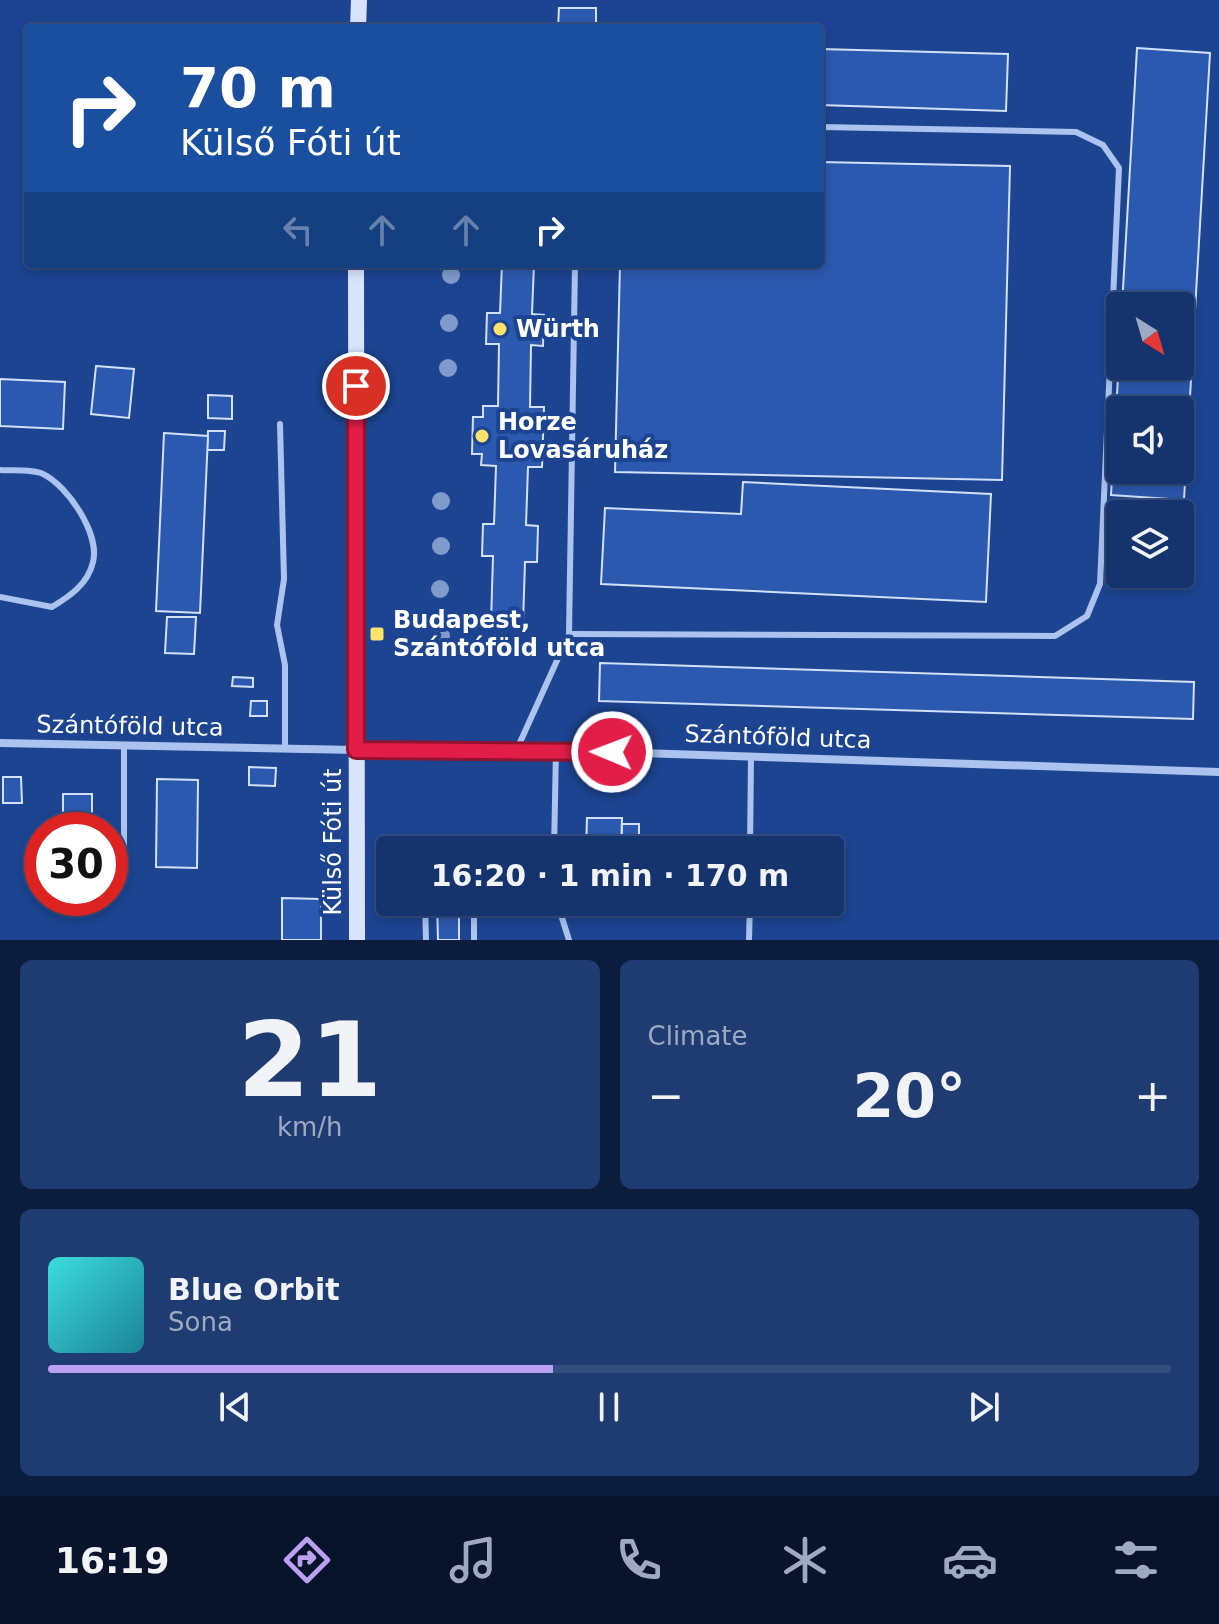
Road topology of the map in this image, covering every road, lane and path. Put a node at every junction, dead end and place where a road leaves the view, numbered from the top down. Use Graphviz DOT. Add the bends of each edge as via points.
graph roads {
  1 [pos="359,0"];
  2 [pos="358,24"];
  3 [pos="824,127"];
  4 [pos="356,268"];
  5 [pos="575,268"];
  6 [pos="280,424"];
  7 [pos="0,470"];
  8 [pos="0,597"];
  9 [pos="569,634"];
  10 [pos="0,743"];
  11 [pos="124,746"];
  12 [pos="285,749"];
  13 [pos="517,749"];
  14 [pos="356,750"];
  15 [pos="556,750"];
  16 [pos="751,756"];
  17 [pos="1219,772"];
  18 [pos="124,812"];
  19 [pos="554,836"];
  20 [pos="750,836"];
  21 [pos="425,916"];
  22 [pos="474,916"];
  23 [pos="561,916"];
  24 [pos="750,916"];
  25 [pos="357,940"];
  26 [pos="426,940"];
  27 [pos="474,940"];
  28 [pos="569,940"];
  29 [pos="749,940"];
  1 -- 2 [label="main road"];
  3 -- 9 [label="lane" via="1076,132 1103,145 1119,168 1100,584 1087,616 1055,636"];
  4 -- 14 [label="main road, Külső Fóti út"];
  5 -- 9 [label="lane"];
  6 -- 12 [label="lane" via="284,579 277,625 285,665"];
  7 -- 8 [label="lane" via="42,473 66,490 89,527 94,561 78,591 52,607"];
  9 -- 13 [label="lane"];
  10 -- 11 [label="street, Szántóföld utca"];
  11 -- 12 [label="street, Szántóföld utca"];
  11 -- 18 [label="lane"];
  12 -- 14 [label="street, Szántóföld utca"];
  13 -- 14 [label="street, Szántóföld utca"];
  13 -- 15 [label="street, Szántóföld utca"];
  14 -- 25 [label="main road, Külső Fóti út"];
  15 -- 16 [label="street, Szántóföld utca"];
  15 -- 19 [label="lane"];
  16 -- 17 [label="street, Szántóföld utca"];
  16 -- 20 [label="lane"];
  21 -- 26 [label="lane"];
  22 -- 27 [label="lane"];
  23 -- 28 [label="lane"];
  24 -- 29 [label="lane"];
}
